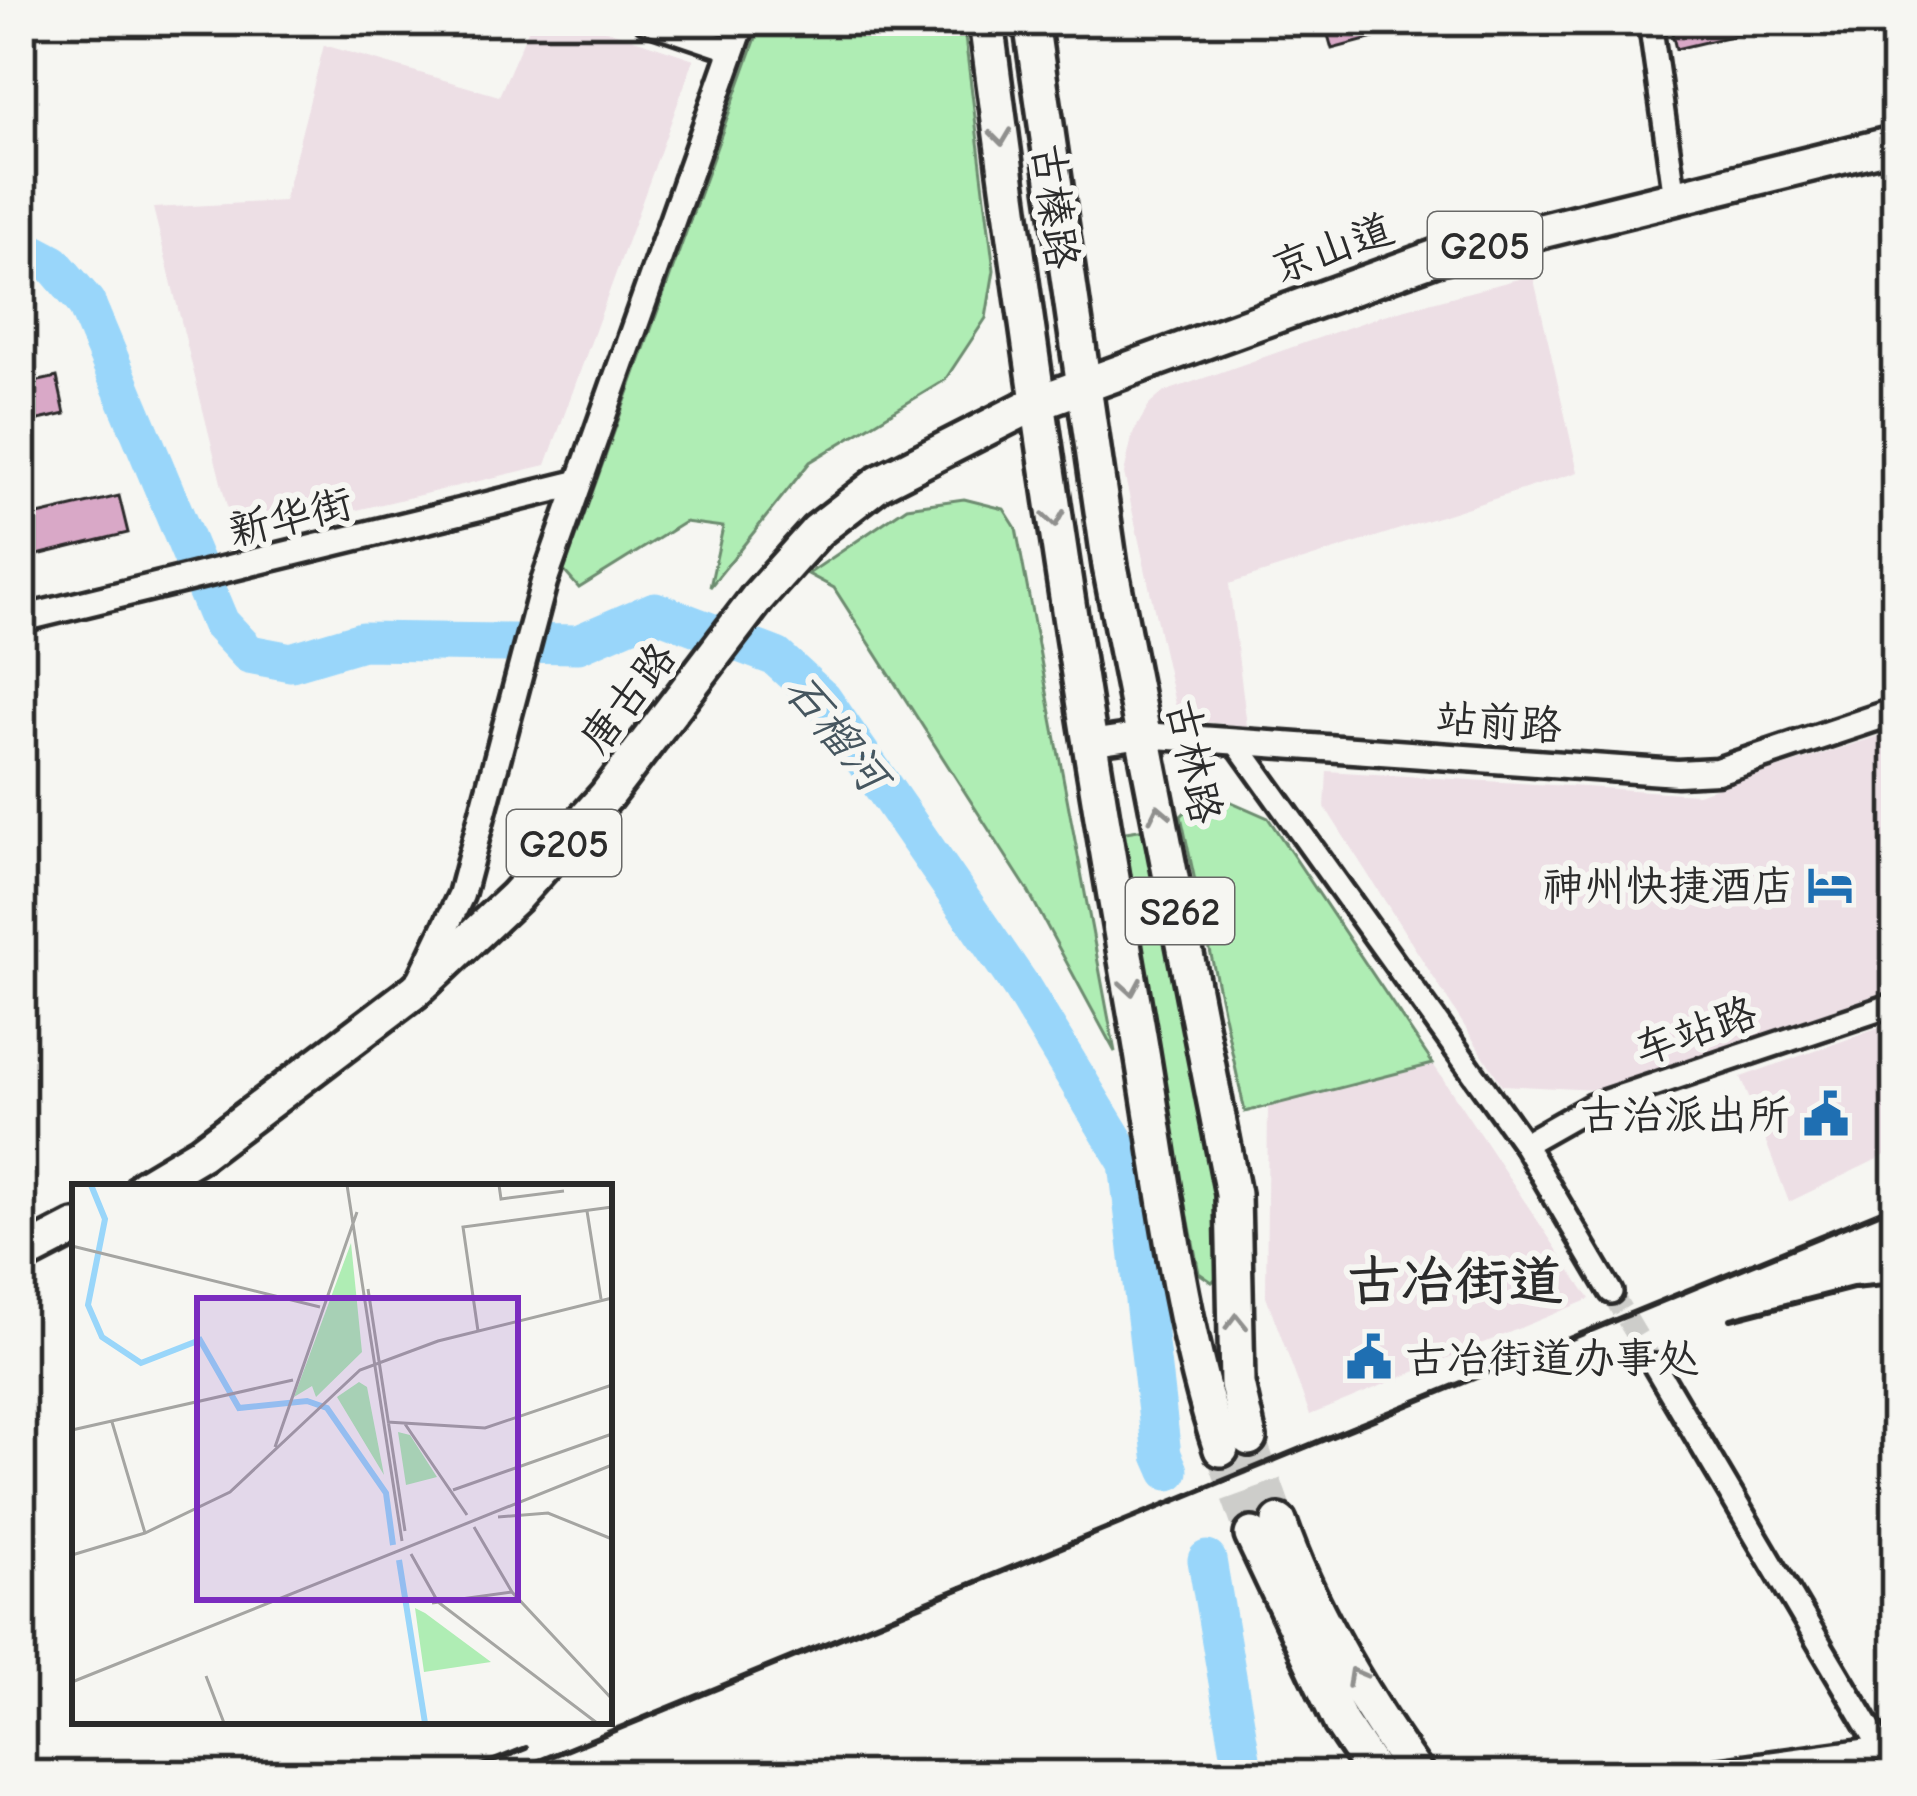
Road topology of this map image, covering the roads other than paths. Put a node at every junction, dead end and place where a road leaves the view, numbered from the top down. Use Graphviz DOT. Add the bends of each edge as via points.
graph roads {
  1 [pos="646,21"];
  2 [pos="743,21"];
  3 [pos="986,21"];
  4 [pos="1030,21"];
  5 [pos="1650,21"];
  6 [pos="732,50"];
  7 [pos="1896,143"];
  8 [pos="1675,198"];
  9 [pos="1085,386"];
  10 [pos="1036,404"];
  11 [pos="578,483"];
  12 [pos="21,619"];
  13 [pos="1896,711"];
  14 [pos="1143,734"];
  15 [pos="1235,741"];
  16 [pos="1088,743"];
  17 [pos="415,991"];
  18 [pos="1896,1004"];
  19 [pos="1524,1144"];
  20 [pos="149,1184"];
  21 [pos="72,1230"];
  22 [pos="21,1256"];
  23 [pos="1611,1292"];
  24 [pos="1655,1366"];
  25 [pos="1888,1757"];
  26 [pos="1376,1775"];
  27 [pos="1417,1775"];
  28 [pos="1683,1775"];
  1 -- 6 [label="street"];
  2 -- 6 [label="street"];
  3 -- 10 [label="main road, 古榛路 / S262, one-way"];
  4 -- 9 [label="main road, 古榛路 / S262"];
  5 -- 8 [label="street"];
  6 -- 11 [label="street"];
  7 -- 8 [label="main road, 京山道 / G205"];
  8 -- 9 [label="main road, 京山道 / G205" via="1436,256"];
  9 -- 10 [label="main road, 唐古路 / G205"];
  9 -- 14 [label="main road, 古林路 / S262"];
  10 -- 16 [label="main road, 古林路 / S262, one-way"];
  10 -- 17 [label="main road, 唐古路 / G205" via="879,483 818,531 515,897"];
  11 -- 12 [label="street, 新华街"];
  11 -- 17 [label="street" via="461,895"];
  13 -- 15 [label="street, 站前路" via="1717,771 1677,773"];
  14 -- 15 [label="street, 站前路"];
  14 -- 16 [label="street, 站前路"];
  16 -- 14 [label="main road, 古林路 / S262, one-way" via="1181,1274 1235,1444 1233,1194"];
  15 -- 19 [label="street"];
  17 -- 20 [label="main road, 唐古路 / G205"];
  18 -- 19 [label="street, 车站路" via="1591,1106"];
  19 -- 23 [label="street"];
  21 -- 22 [label="main road"];
  24 -- 25 [label="street"];
  25 -- 28 [label="street"];
  27 -- 26 [label="main road, one-way" via="1265,1528 1341,1723"];
}
